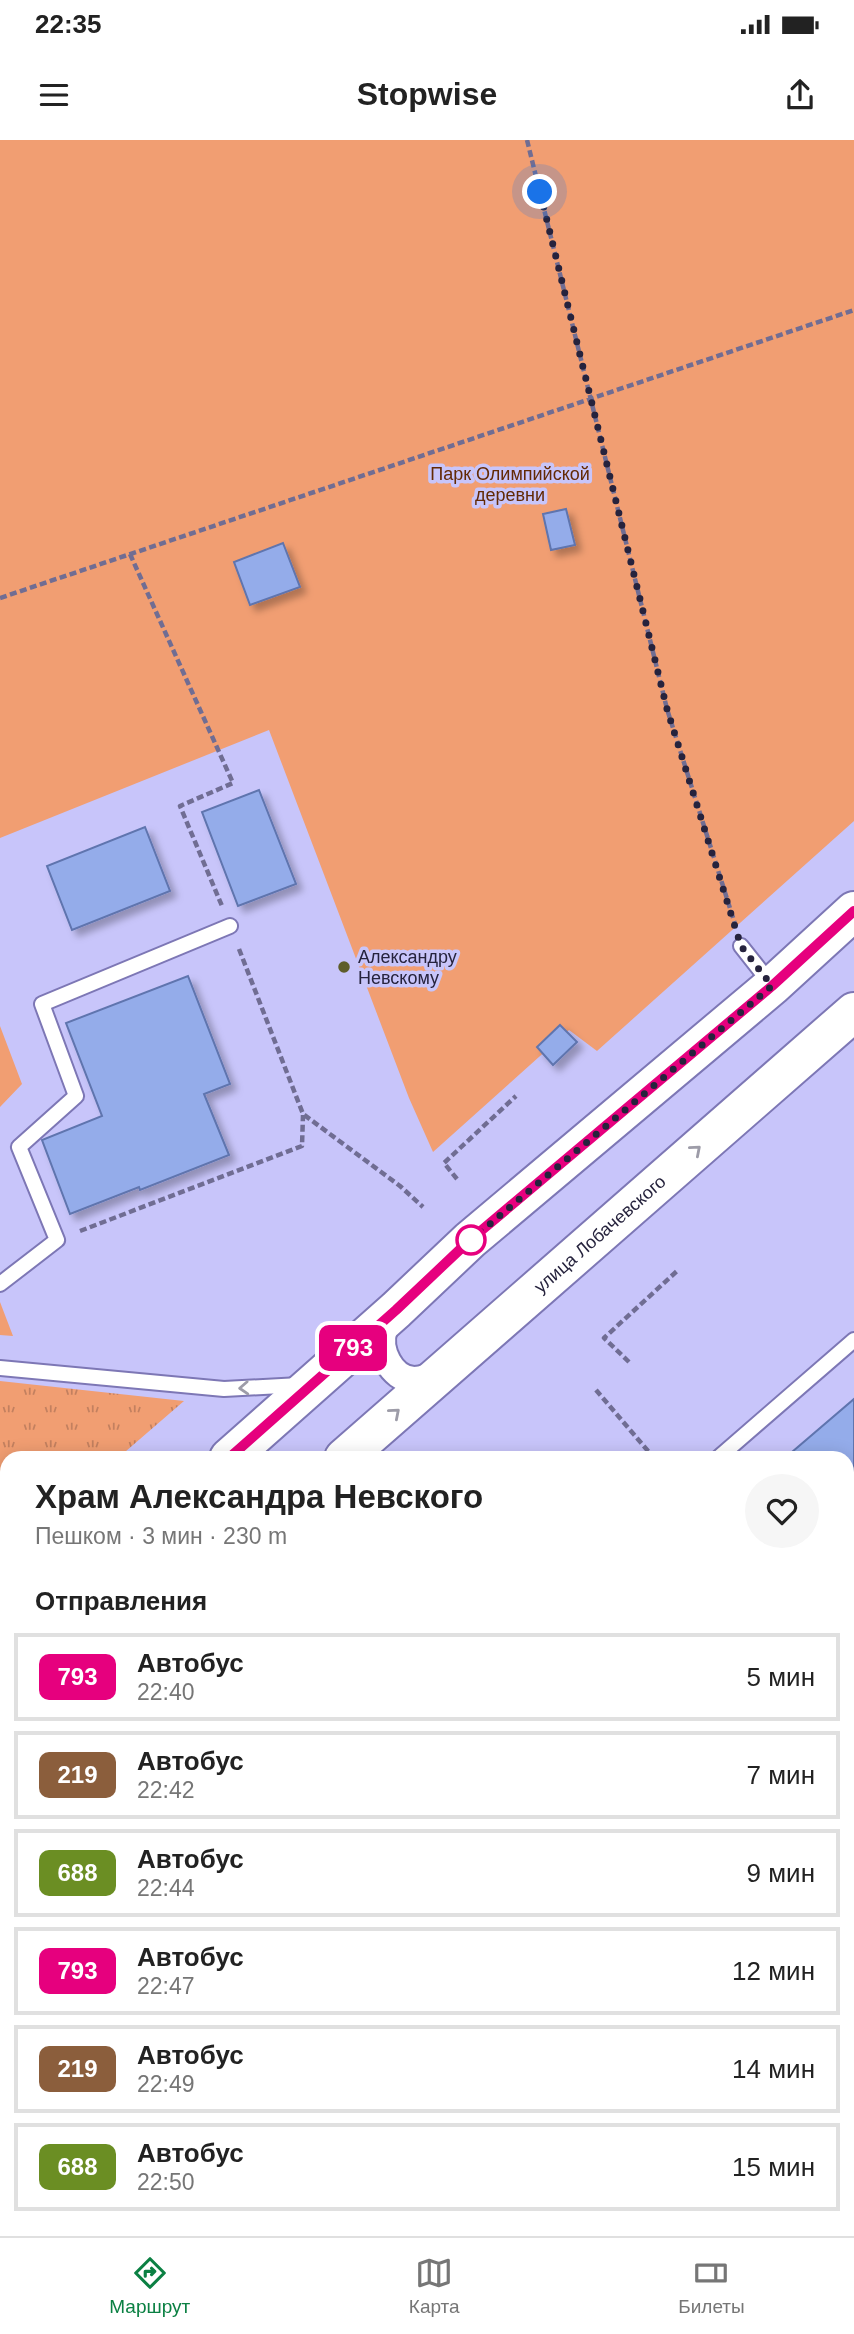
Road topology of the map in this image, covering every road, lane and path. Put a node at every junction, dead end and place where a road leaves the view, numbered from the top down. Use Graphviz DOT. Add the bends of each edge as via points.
graph roads {
  1 [pos="527,140"];
  2 [pos="854,310"];
  3 [pos="589,398"];
  4 [pos="130,554"];
  5 [pos="0,598"];
  6 [pos="854,911"];
  7 [pos="230,926"];
  8 [pos="741,946"];
  9 [pos="772,986"];
  10 [pos="854,1012"];
  11 [pos="516,1096"];
  12 [pos="303,1114"];
  13 [pos="457,1178"];
  14 [pos="423,1207"];
  15 [pos="57,1240"];
  16 [pos="677,1271"];
  17 [pos="0,1283"];
  18 [pos="396,1310"];
  19 [pos="854,1340"];
  20 [pos="629,1362"];
  21 [pos="448,1367"];
  22 [pos="0,1368"];
  23 [pos="312,1384"];
  24 [pos="596,1390"];
  25 [pos="237,1451"];
  26 [pos="352,1451"];
  27 [pos="648,1451"];
  28 [pos="726,1451"];
  1 -- 3 [label="path"];
  2 -- 3 [label="path"];
  3 -- 4 [label="path"];
  3 -- 8 [label="path" via="667,709"];
  4 -- 5 [label="path"];
  4 -- 7 [label="path" via="233,783 180,806"];
  6 -- 9 [label="main road"];
  7 -- 12 [label="path"];
  7 -- 15 [label="lane" via="42,1004 76,1096 19,1147"];
  8 -- 9 [label="lane"];
  9 -- 18 [label="main road" via="470,1240"];
  21 -- 10 [label="main road, улица Лобачевского, one-way"];
  11 -- 13 [label="path" via="444,1163"];
  12 -- 14 [label="path"];
  12 -- 15 [label="path" via="302,1146"];
  15 -- 17 [label="lane"];
  16 -- 20 [label="path" via="604,1338"];
  18 -- 21 [label="street" via="384,1330 383,1348 397,1374 412,1380 427,1378"];
  18 -- 23 [label="main road"];
  19 -- 28 [label="lane"];
  26 -- 21 [label="main road, улица Лобачевского, one-way"];
  23 -- 22 [label="lane, one-way" via="223,1388"];
  23 -- 25 [label="main road"];
  24 -- 27 [label="path"];
}
